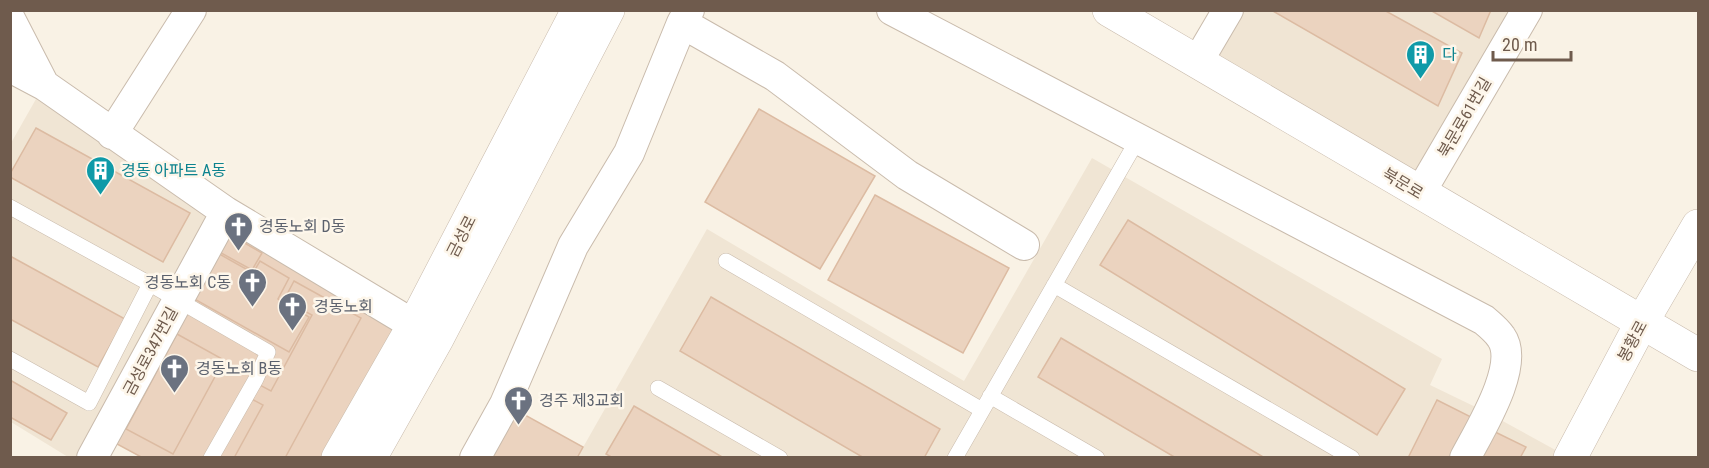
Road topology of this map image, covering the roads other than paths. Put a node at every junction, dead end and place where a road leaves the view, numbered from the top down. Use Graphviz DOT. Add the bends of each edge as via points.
graph roads {
  1 [pos="191,10"];
  2 [pos="578,10"];
  3 [pos="608,10"];
  4 [pos="892,10"];
  5 [pos="1109,10"];
  6 [pos="1228,10"];
  7 [pos="1527,10"];
  8 [pos="685,17"];
  9 [pos="10,19"];
  10 [pos="1198,61"];
  11 [pos="10,67"];
  12 [pos="44,85"];
  13 [pos="112,134"];
  14 [pos="1138,139"];
  15 [pos="1420,193"];
  16 [pos="10,207"];
  17 [pos="226,212"];
  18 [pos="1698,226"];
  19 [pos="1024,245"];
  20 [pos="726,261"];
  21 [pos="150,284"];
  22 [pos="1054,285"];
  23 [pos="178,299"];
  24 [pos="1642,322"];
  25 [pos="425,332"];
  26 [pos="1698,356"];
  27 [pos="10,358"];
  28 [pos="658,388"];
  29 [pos="990,396"];
  30 [pos="982,410"];
  31 [pos="92,458"];
  32 [pos="211,458"];
  33 [pos="338,458"];
  34 [pos="370,458"];
  35 [pos="476,458"];
  36 [pos="780,458"];
  37 [pos="955,458"];
  38 [pos="1097,458"];
  39 [pos="1352,458"];
  40 [pos="1465,458"];
  41 [pos="1570,458"];
  1 -- 13 [label="street"];
  2 -- 25 [label="street, 금성로"];
  3 -- 25 [label="street, 금성로"];
  4 -- 14 [label="street"];
  5 -- 10 [label="street, 북문로"];
  6 -- 10 [label="street"];
  7 -- 15 [label="street, 북문로61번길"];
  8 -- 19 [label="street" via="775,76 908,175"];
  8 -- 35 [label="street" via="629,153 573,246 505,404"];
  9 -- 12 [label="street"];
  10 -- 15 [label="street, 북문로"];
  11 -- 12 [label="street"];
  12 -- 13 [label="street"];
  13 -- 17 [label="street"];
  14 -- 22 [label="lane"];
  14 -- 40 [label="street" via="1484,320 1502,337 1507,353 1500,390"];
  15 -- 24 [label="street, 북문로"];
  16 -- 21 [label="lane"];
  17 -- 23 [label="street, 금성로347번길"];
  17 -- 25 [label="street"];
  18 -- 24 [label="street, 봉황로"];
  20 -- 30 [label="lane"];
  21 -- 23 [label="lane"];
  21 -- 27 [label="lane" via="88,403"];
  22 -- 29 [label="lane"];
  22 -- 39 [label="lane"];
  23 -- 31 [label="street, 금성로347번길"];
  23 -- 32 [label="lane" via="268,352"];
  24 -- 26 [label="street, 북문로"];
  24 -- 41 [label="street, 봉황로"];
  25 -- 33 [label="street, 금성로"];
  25 -- 34 [label="street, 금성로"];
  28 -- 36 [label="lane"];
  29 -- 30 [label="lane"];
  29 -- 38 [label="lane"];
  30 -- 37 [label="lane"];
}
